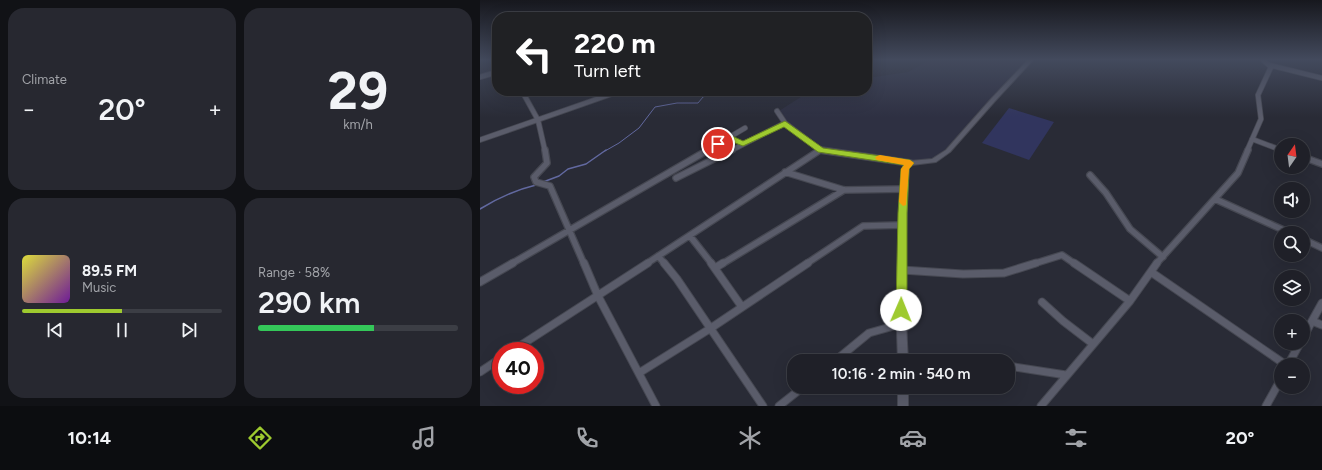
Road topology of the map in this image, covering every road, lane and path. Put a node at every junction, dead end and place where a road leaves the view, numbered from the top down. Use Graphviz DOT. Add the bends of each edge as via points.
graph roads {
  1 [pos="1013,79"];
  2 [pos="1265,79"];
  3 [pos="525,96"];
  4 [pos="607,96"];
  5 [pos="776,112"];
  6 [pos="538,120"];
  7 [pos="785,124"];
  8 [pos="745,128"];
  9 [pos="730,138"];
  10 [pos="1252,139"];
  11 [pos="480,140"];
  12 [pos="743,144"];
  13 [pos="1274,147"];
  14 [pos="820,150"];
  15 [pos="1310,160"];
  16 [pos="910,163"];
  17 [pos="1322,164"];
  18 [pos="785,172"];
  19 [pos="1090,175"];
  20 [pos="676,178"];
  21 [pos="844,190"];
  22 [pos="904,190"];
  23 [pos="1215,199"];
  24 [pos="902,225"];
  25 [pos="1275,226"];
  26 [pos="568,230"];
  27 [pos="690,236"];
  28 [pos="1310,242"];
  29 [pos="1322,248"];
  30 [pos="658,256"];
  31 [pos="1163,257"];
  32 [pos="715,268"];
  33 [pos="902,270"];
  34 [pos="1151,272"];
  35 [pos="480,282"];
  36 [pos="598,296"];
  37 [pos="1130,301"];
  38 [pos="1042,302"];
  39 [pos="1322,303"];
  40 [pos="742,307"];
  41 [pos="1312,321"];
  42 [pos="901,324"];
  43 [pos="1310,325"];
  44 [pos="1322,325"];
  45 [pos="711,328"];
  46 [pos="526,342"];
  47 [pos="1093,344"];
  48 [pos="844,354"];
  49 [pos="902,354"];
  50 [pos="1277,358"];
  51 [pos="492,364"];
  52 [pos="1015,367"];
  53 [pos="480,372"];
  54 [pos="639,373"];
  55 [pos="1066,374"];
  56 [pos="1274,391"];
  57 [pos="794,394"];
  58 [pos="903,394"];
  59 [pos="656,406"];
  60 [pos="763,406"];
  61 [pos="779,406"];
  62 [pos="903,406"];
  63 [pos="1041,406"];
  64 [pos="1266,406"];
  1 -- 16 [label="street" via="948,151 934,161"];
  2 -- 10 [label="street" via="1258,95 1261,119"];
  3 -- 6 [label="street"];
  4 -- 6 [label="street"];
  5 -- 7 [label="street"];
  6 -- 11 [label="street"];
  6 -- 26 [label="street" via="548,163 534,177 536,182 550,186"];
  7 -- 12 [label="street"];
  7 -- 14 [label="street"];
  8 -- 9 [label="street"];
  9 -- 12 [label="street"];
  9 -- 26 [label="street"];
  10 -- 13 [label="street"];
  10 -- 23 [label="street" via="1238,173"];
  12 -- 20 [label="street"];
  14 -- 16 [label="street"];
  14 -- 18 [label="street"];
  15 -- 17 [label="street"];
  16 -- 22 [label="street" via="905,169"];
  18 -- 21 [label="street"];
  18 -- 27 [label="street"];
  19 -- 31 [label="street" via="1106,193 1130,229"];
  21 -- 22 [label="street"];
  21 -- 32 [label="street"];
  22 -- 24 [label="street"];
  23 -- 25 [label="street"];
  23 -- 31 [label="street"];
  24 -- 33 [label="street"];
  24 -- 40 [label="street" via="863,226"];
  26 -- 35 [label="street"];
  26 -- 36 [label="street"];
  27 -- 30 [label="street"];
  27 -- 32 [label="street"];
  28 -- 29 [label="street"];
  30 -- 36 [label="street"];
  30 -- 45 [label="street"];
  31 -- 34 [label="street"];
  32 -- 40 [label="street"];
  33 -- 37 [label="street" via="963,274 1004,273 1062,255"];
  33 -- 42 [label="street"];
  34 -- 37 [label="street"];
  34 -- 50 [label="street"];
  36 -- 46 [label="street"];
  36 -- 54 [label="street"];
  37 -- 47 [label="street"];
  38 -- 47 [label="street"];
  39 -- 41 [label="street"];
  40 -- 45 [label="street"];
  41 -- 43 [label="street"];
  41 -- 44 [label="street"];
  42 -- 48 [label="street" via="869,333"];
  42 -- 49 [label="street"];
  45 -- 54 [label="street"];
  45 -- 60 [label="street"];
  47 -- 55 [label="street"];
  51 -- 53 [label="street"];
  52 -- 55 [label="street"];
  54 -- 59 [label="street"];
  55 -- 63 [label="street"];
  56 -- 64 [label="street"];
  57 -- 61 [label="street"];
  58 -- 62 [label="street"];
}
